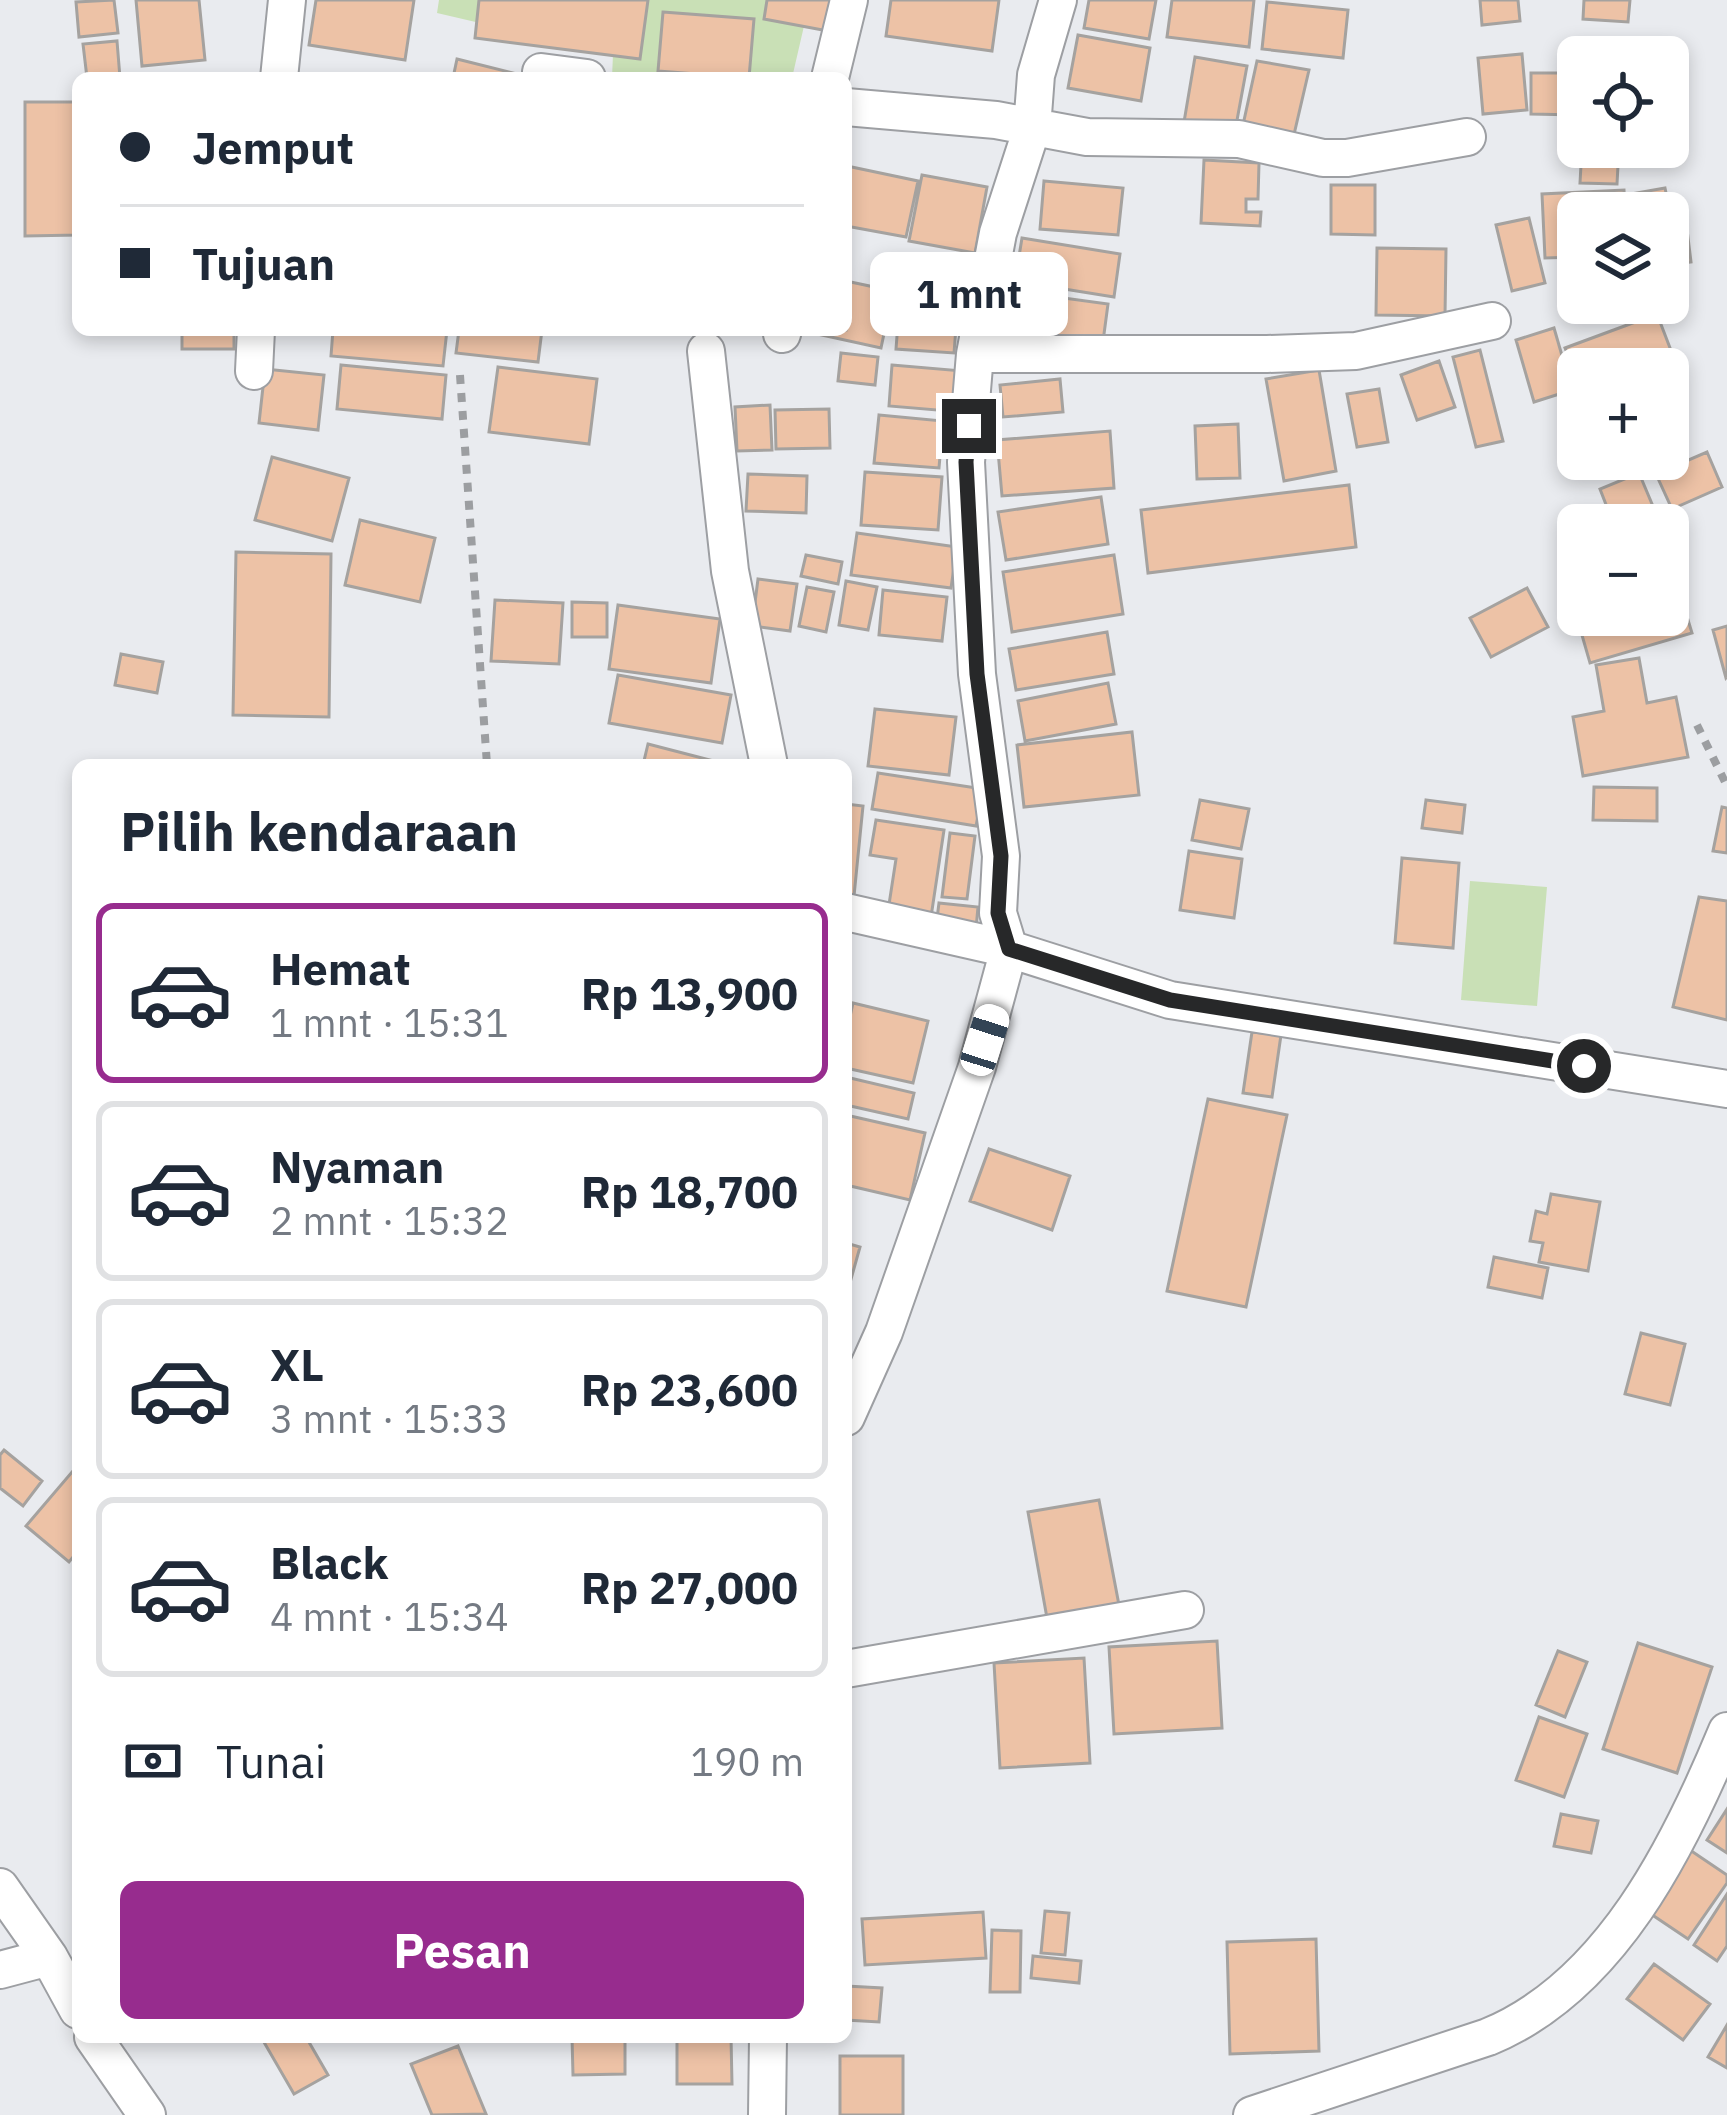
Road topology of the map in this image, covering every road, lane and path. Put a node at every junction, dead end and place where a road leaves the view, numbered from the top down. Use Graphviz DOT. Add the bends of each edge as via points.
graph roads {
  1 [pos="287,0"];
  2 [pos="849,0"];
  3 [pos="1058,0"];
  4 [pos="280,72"];
  5 [pos="831,72"];
  6 [pos="852,108"];
  7 [pos="1032,128"];
  8 [pos="1467,137"];
  9 [pos="1492,321"];
  10 [pos="256,336"];
  11 [pos="706,351"];
  12 [pos="975,354"];
  13 [pos="254,371"];
  14 [pos="460,375"];
  15 [pos="1697,725"];
  16 [pos="487,759"];
  17 [pos="768,759"];
  18 [pos="1727,786"];
  19 [pos="852,913"];
  20 [pos="1009,949"];
  21 [pos="1727,1089"];
  22 [pos="852,1404"];
  23 [pos="1185,1610"];
  24 [pos="852,1668"];
  25 [pos="1725,1742"];
  26 [pos="0,1887"];
  27 [pos="49,1958"];
  28 [pos="0,1970"];
  29 [pos="72,1999"];
  30 [pos="97,2043"];
  31 [pos="768,2043"];
  32 [pos="147,2115"];
  33 [pos="766,2115"];
  34 [pos="1252,2115"];
  1 -- 4 [label="street"];
  2 -- 5 [label="street"];
  3 -- 7 [label="street" via="1036,75"];
  6 -- 7 [label="street"];
  7 -- 8 [label="street" via="1239,140 1347,158"];
  7 -- 12 [label="street" via="998,232"];
  9 -- 12 [label="street" via="1357,350"];
  10 -- 13 [label="street"];
  11 -- 17 [label="street" via="730,571"];
  12 -- 20 [label="street" via="966,462 976,650 1001,856 998,913"];
  14 -- 16 [label="path"];
  15 -- 18 [label="path"];
  19 -- 20 [label="street"];
  20 -- 21 [label="street" via="1170,1000"];
  20 -- 22 [label="street" via="977,1067"];
  23 -- 24 [label="street"];
  25 -- 34 [label="street" via="1669,1860 1593,1962 1526,2021"];
  26 -- 27 [label="street"];
  27 -- 28 [label="street"];
  27 -- 29 [label="street"];
  30 -- 32 [label="street"];
  31 -- 33 [label="street"];
}
